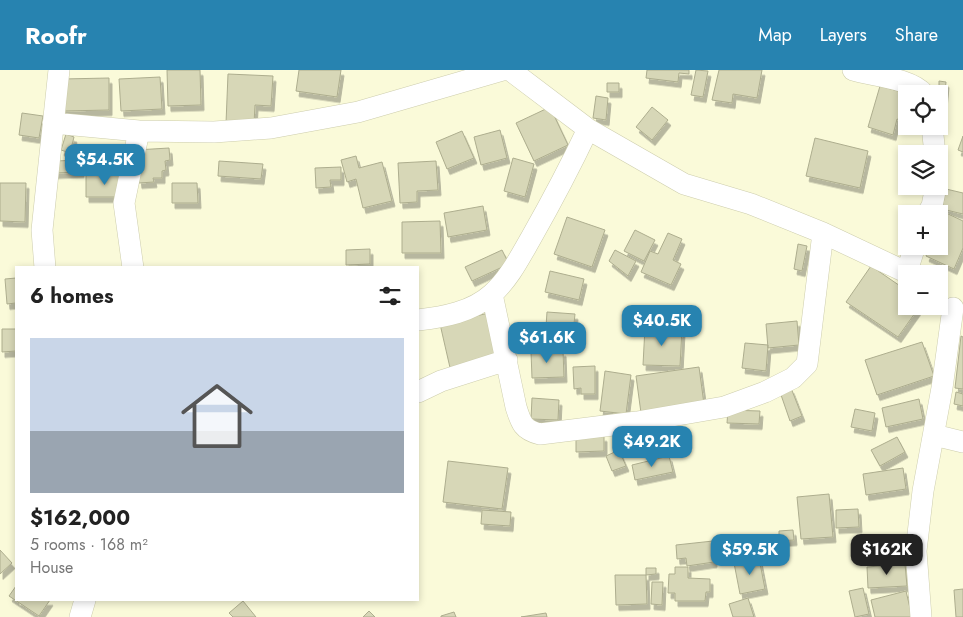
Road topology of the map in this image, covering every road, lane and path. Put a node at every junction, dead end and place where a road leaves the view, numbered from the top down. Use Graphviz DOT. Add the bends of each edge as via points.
graph roads {
  1 [pos="59,70"];
  2 [pos="504,70"];
  3 [pos="510,70"];
  4 [pos="853,70"];
  5 [pos="912,85"];
  6 [pos="53,122"];
  7 [pos="588,129"];
  8 [pos="139,131"];
  9 [pos="823,233"];
  10 [pos="45,266"];
  11 [pos="133,266"];
  12 [pos="898,267"];
  13 [pos="492,294"];
  14 [pos="952,306"];
  15 [pos="419,320"];
  16 [pos="507,360"];
  17 [pos="419,391"];
  18 [pos="934,436"];
  19 [pos="963,442"];
  20 [pos="85,601"];
  21 [pos="80,617"];
  22 [pos="921,617"];
  1 -- 6 [label="street"];
  2 -- 8 [label="street" via="367,110 271,128 214,132"];
  3 -- 7 [label="street"];
  4 -- 5 [label="street"];
  6 -- 8 [label="street"];
  6 -- 10 [label="street" via="42,230"];
  7 -- 9 [label="street" via="684,184 752,204"];
  7 -- 13 [label="street" via="556,196 515,267"];
  8 -- 11 [label="street" via="124,203"];
  9 -- 12 [label="street"];
  9 -- 16 [label="street" via="807,364 793,378 765,392 724,407 540,434 528,432 521,424"];
  13 -- 15 [label="street" via="468,310"];
  13 -- 16 [label="street"];
  14 -- 18 [label="street"];
  16 -- 17 [label="street" via="441,380"];
  18 -- 19 [label="street"];
  18 -- 22 [label="street" via="922,491 916,551"];
  20 -- 21 [label="street"];
}
